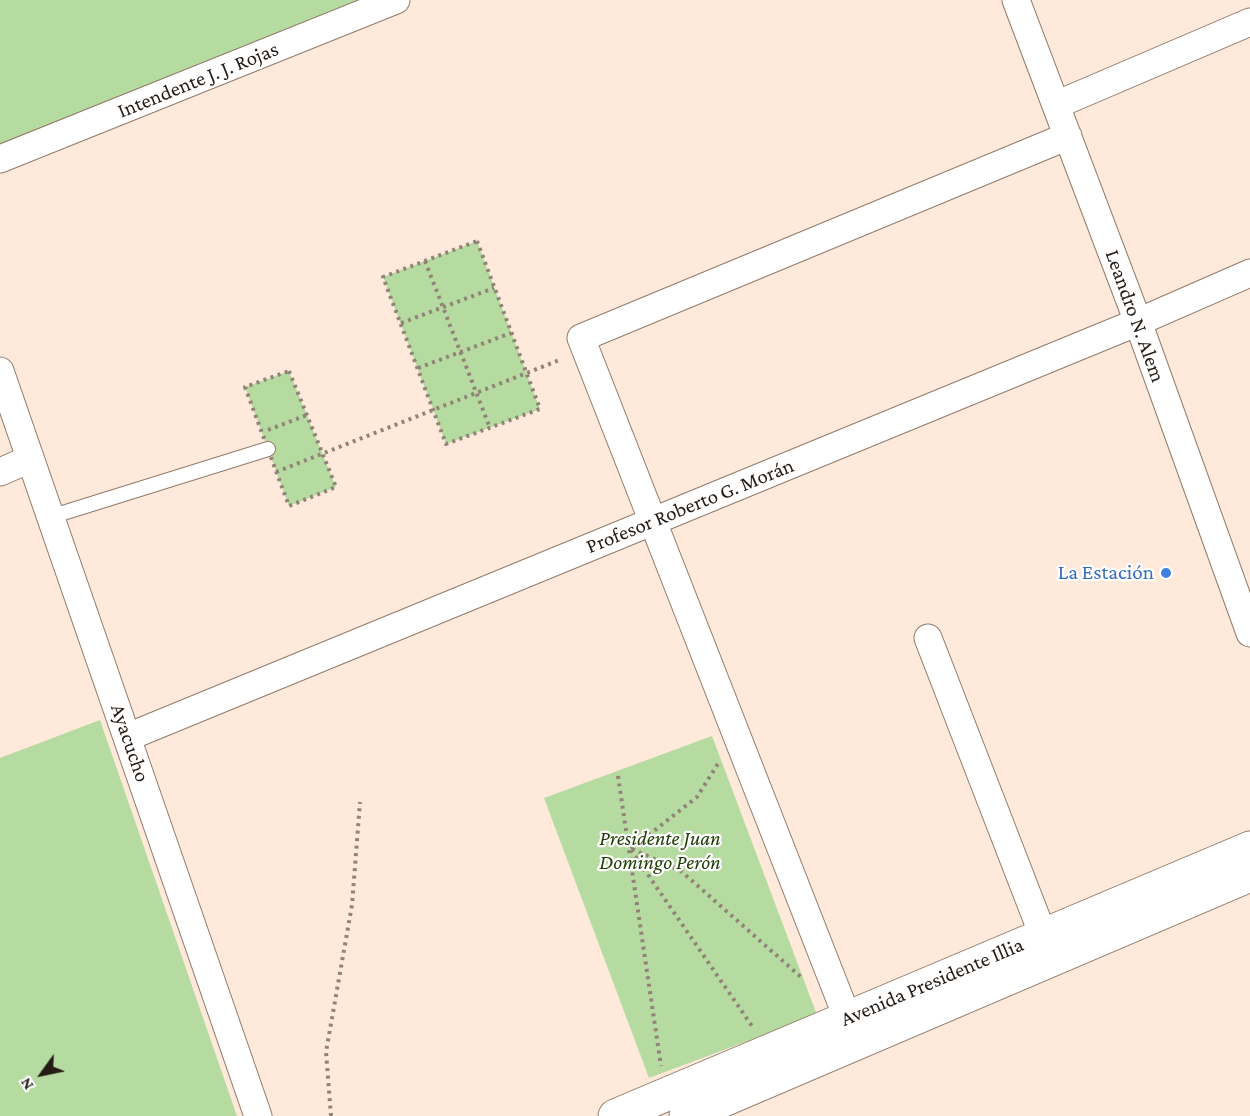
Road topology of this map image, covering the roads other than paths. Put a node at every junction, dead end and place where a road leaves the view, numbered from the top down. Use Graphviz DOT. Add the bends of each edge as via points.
graph roads {
  1 [pos="1016,0"];
  2 [pos="391,1"];
  3 [pos="1250,22"];
  4 [pos="1056,105"];
  5 [pos="1068,136"];
  6 [pos="0,159"];
  7 [pos="1250,273"];
  8 [pos="1138,322"];
  9 [pos="0,372"];
  10 [pos="268,449"];
  11 [pos="30,459"];
  12 [pos="0,471"];
  13 [pos="50,517"];
  14 [pos="651,522"];
  15 [pos="1250,633"];
  16 [pos="928,638"];
  17 [pos="128,737"];
  18 [pos="1250,848"];
  19 [pos="1250,875"];
  20 [pos="1048,948"];
  21 [pos="852,1031"];
  22 [pos="676,1105"];
  23 [pos="258,1116"];
  24 [pos="615,1116"];
  1 -- 4 [label="street, Leandro N. Alem"];
  2 -- 6 [label="street, Intendente J. J. Rojas"];
  3 -- 4 [label="street"];
  4 -- 5 [label="street, Leandro N. Alem"];
  5 -- 8 [label="street, Leandro N. Alem"];
  5 -- 14 [label="street" via="581,338"];
  7 -- 8 [label="street, Profesor Roberto G. Morán"];
  8 -- 14 [label="street, Profesor Roberto G. Morán"];
  8 -- 15 [label="street, Leandro N. Alem"];
  9 -- 11 [label="street, Ayacucho"];
  10 -- 13 [label="lane"];
  11 -- 12 [label="street"];
  11 -- 13 [label="street, Ayacucho"];
  13 -- 17 [label="street, Ayacucho"];
  14 -- 17 [label="street, Profesor Roberto G. Morán"];
  14 -- 21 [label="street"];
  16 -- 20 [label="street"];
  17 -- 23 [label="street, Ayacucho"];
  18 -- 20 [label="main road, Avenida Presidente Illia"];
  19 -- 20 [label="main road, Avenida Presidente Illia"];
  20 -- 21 [label="main road, Avenida Presidente Illia"];
  21 -- 22 [label="main road, Avenida Presidente Illia"];
  22 -- 24 [label="main road, Avenida Presidente Illia"];
}
